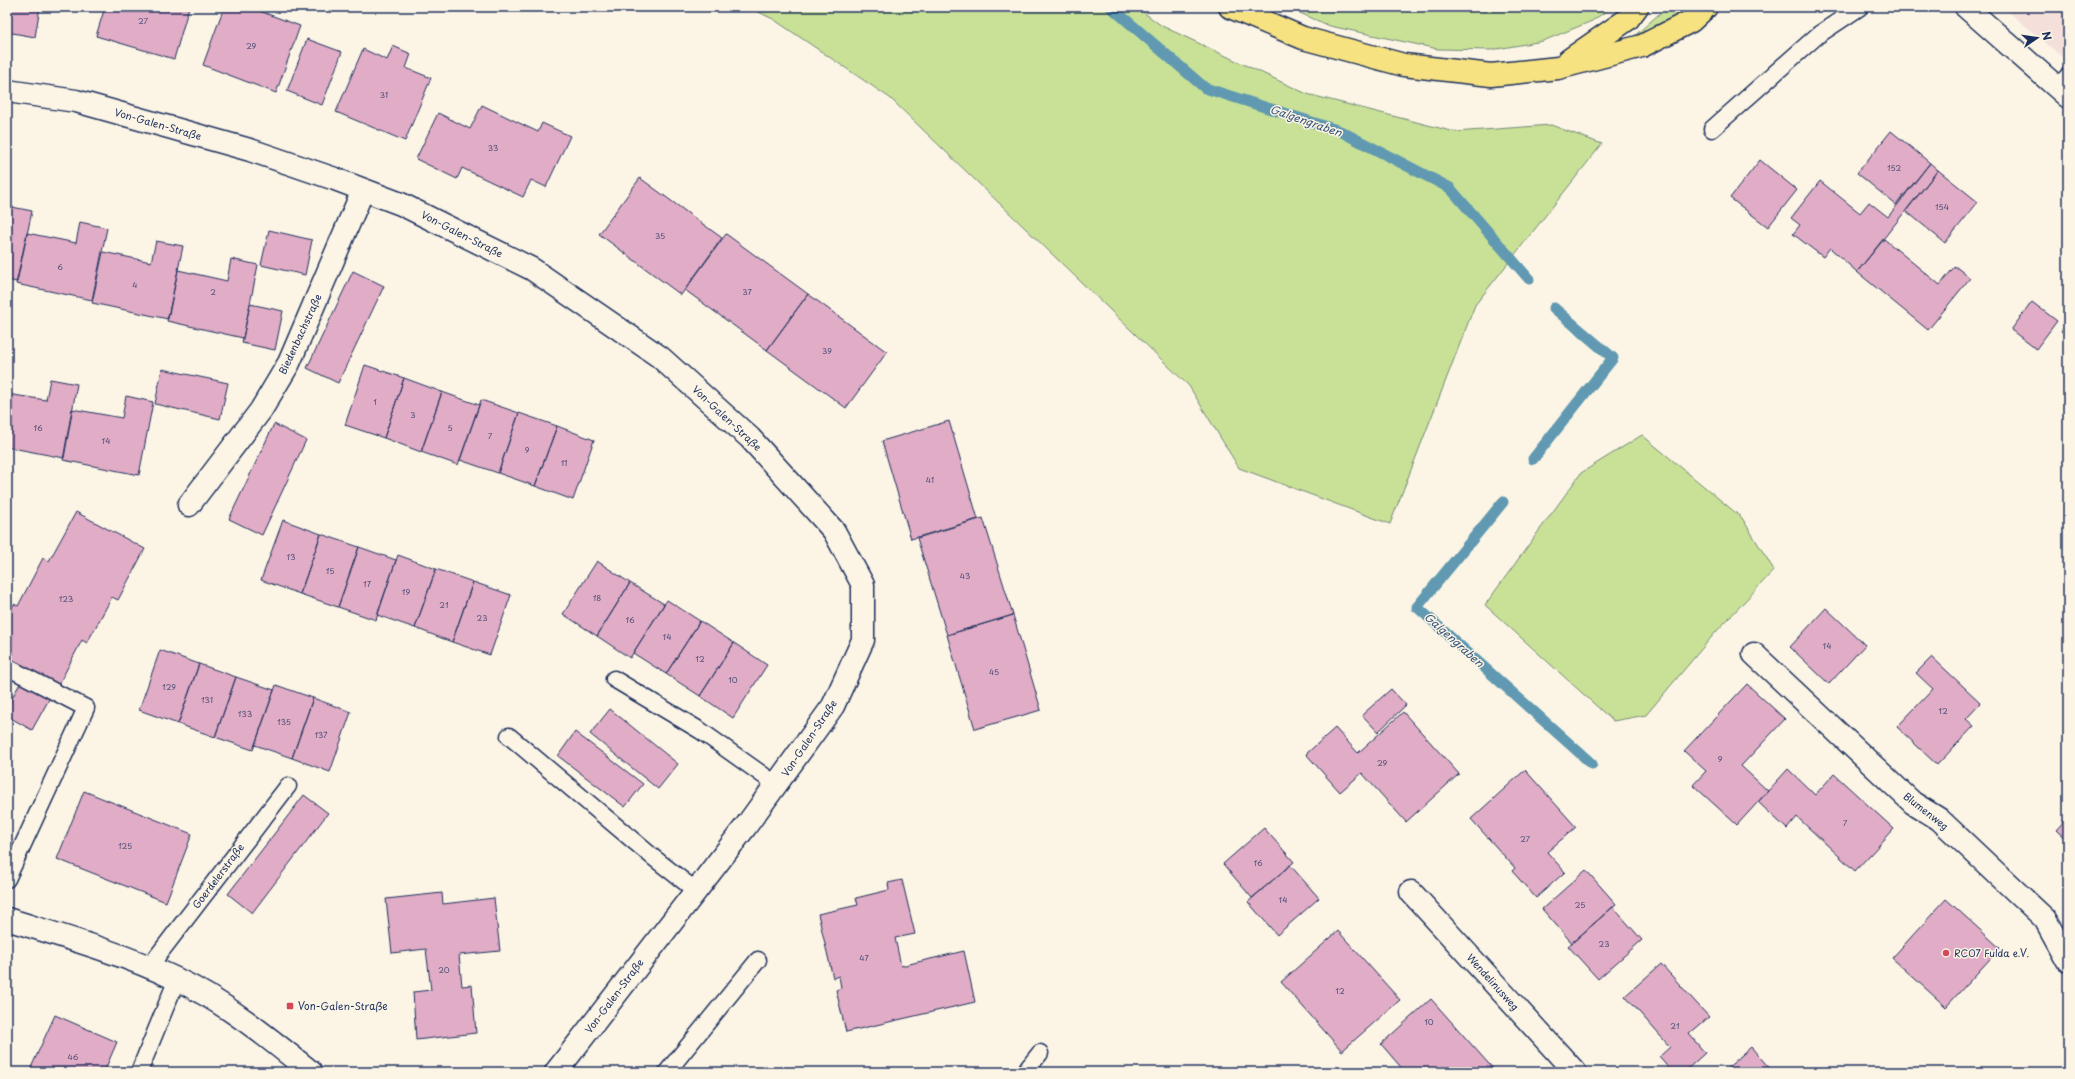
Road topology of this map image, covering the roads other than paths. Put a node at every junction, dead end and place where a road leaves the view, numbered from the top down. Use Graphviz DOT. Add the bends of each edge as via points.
graph roads {
  1 [pos="1230,7"];
  2 [pos="1637,7"];
  3 [pos="1706,7"];
  4 [pos="1860,7"];
  5 [pos="1966,7"];
  6 [pos="1558,68"];
  7 [pos="2064,87"];
  8 [pos="7,91"];
  9 [pos="1712,129"];
  10 [pos="363,190"];
  11 [pos="189,505"];
  12 [pos="1754,654"];
  13 [pos="7,667"];
  14 [pos="614,679"];
  15 [pos="509,736"];
  16 [pos="776,785"];
  17 [pos="288,786"];
  18 [pos="7,879"];
  19 [pos="695,890"];
  20 [pos="1411,892"];
  21 [pos="7,919"];
  22 [pos="758,960"];
  23 [pos="2068,961"];
  24 [pos="149,967"];
  25 [pos="177,979"];
  26 [pos="1040,1053"];
  27 [pos="140,1072"];
  28 [pos="311,1072"];
  29 [pos="556,1072"];
  30 [pos="667,1072"];
  31 [pos="1025,1072"];
  32 [pos="1575,1072"];
  1 -- 6 [label="highway" via="1303,38 1404,65 1491,75"];
  2 -- 6 [label="highway" via="1628,19"];
  3 -- 6 [label="highway" via="1691,21 1642,46"];
  4 -- 9 [label="lane" via="1818,35"];
  5 -- 7 [label="street"];
  8 -- 10 [label="street, Von-Galen-Straße" via="76,102 107,110 250,150"];
  10 -- 11 [label="street, Biedenbachstraße" via="289,363 261,410"];
  10 -- 16 [label="street, Von-Galen-Straße" via="401,204 532,269 660,357 750,438 834,531 862,586 864,640 833,706"];
  12 -- 23 [label="street, Blumenweg" via="1913,803 1939,819 2045,919"];
  13 -- 18 [label="lane" via="86,708"];
  14 -- 16 [label="lane" via="701,731"];
  15 -- 19 [label="lane"];
  16 -- 19 [label="street, Von-Galen-Straße"];
  17 -- 24 [label="lane, Goerdelerstraße"];
  19 -- 29 [label="street, Von-Galen-Straße"];
  20 -- 32 [label="street, Wendelinusweg"];
  21 -- 24 [label="street"];
  22 -- 30 [label="lane"];
  24 -- 25 [label="street"];
  25 -- 27 [label="lane"];
  25 -- 28 [label="street" via="248,1024"];
  26 -- 31 [label="lane"];
}
